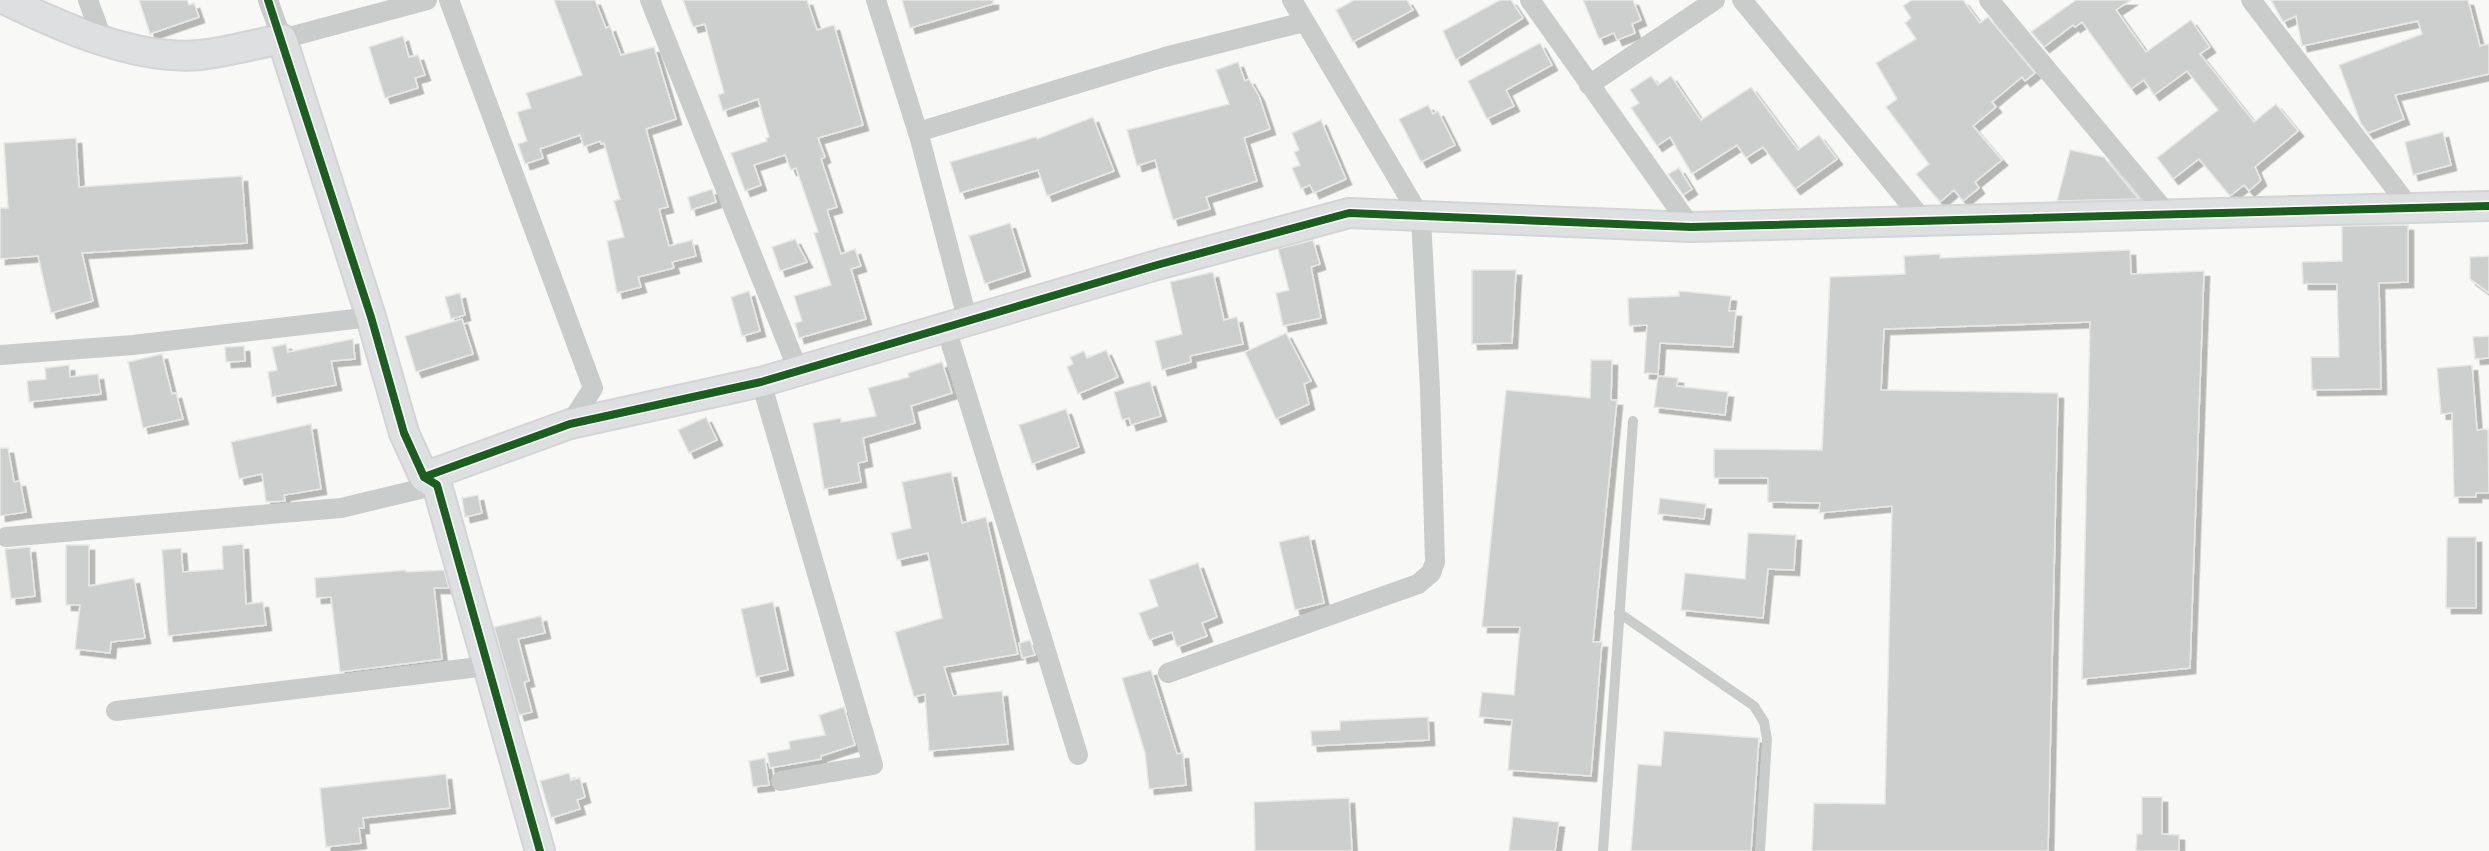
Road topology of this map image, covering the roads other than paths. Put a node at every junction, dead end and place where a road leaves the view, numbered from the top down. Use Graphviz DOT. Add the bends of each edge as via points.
graph roads {
  1 [pos="6,0"];
  2 [pos="88,0"];
  3 [pos="268,0"];
  4 [pos="427,0"];
  5 [pos="449,0"];
  6 [pos="650,0"];
  7 [pos="876,0"];
  8 [pos="1292,0"];
  9 [pos="1530,0"];
  10 [pos="1715,0"];
  11 [pos="1742,0"];
  12 [pos="1989,0"];
  13 [pos="2251,0"];
  14 [pos="1304,21"];
  15 [pos="282,39"];
  16 [pos="103,41"];
  17 [pos="1589,85"];
  18 [pos="918,132"];
  19 [pos="2489,206"];
  20 [pos="2411,209"];
  21 [pos="2169,216"];
  22 [pos="1420,218"];
  23 [pos="1924,220"];
  24 [pos="1691,227"];
  25 [pos="371,317"];
  26 [pos="957,325"];
  27 [pos="1,355"];
  28 [pos="798,370"];
  29 [pos="761,382"];
  30 [pos="1633,421"];
  31 [pos="570,424"];
  32 [pos="431,481"];
  33 [pos="6,537"];
  34 [pos="1619,614"];
  35 [pos="488,666"];
  36 [pos="1168,673"];
  37 [pos="116,711"];
  38 [pos="1078,755"];
  39 [pos="781,781"];
  40 [pos="540,851"];
  41 [pos="1603,851"];
  42 [pos="1760,851"];
  1 -- 16 [label="street"];
  2 -- 16 [label="street"];
  3 -- 15 [label="street"];
  4 -- 15 [label="street"];
  5 -- 31 [label="street" via="593,388"];
  6 -- 28 [label="street"];
  7 -- 18 [label="street"];
  8 -- 14 [label="street"];
  9 -- 17 [label="street"];
  10 -- 17 [label="street"];
  11 -- 23 [label="street"];
  12 -- 21 [label="street"];
  13 -- 20 [label="street"];
  14 -- 18 [label="street" via="1165,57"];
  14 -- 22 [label="street"];
  15 -- 16 [label="street" via="198,55 156,52"];
  15 -- 25 [label="street"];
  17 -- 24 [label="street"];
  18 -- 26 [label="street"];
  19 -- 20 [label="street"];
  20 -- 21 [label="street"];
  21 -- 23 [label="street"];
  22 -- 24 [label="street"];
  22 -- 26 [label="street" via="1349,213"];
  22 -- 36 [label="street" via="1430,401 1434,562 1431,573 1418,584"];
  23 -- 24 [label="street"];
  25 -- 27 [label="street" via="133,345"];
  25 -- 32 [label="street" via="404,433"];
  26 -- 28 [label="street"];
  26 -- 38 [label="street"];
  28 -- 29 [label="street"];
  29 -- 31 [label="street"];
  29 -- 39 [label="street" via="873,765"];
  30 -- 34 [label="lane"];
  31 -- 32 [label="street"];
  32 -- 33 [label="street" via="341,508"];
  32 -- 35 [label="street"];
  34 -- 41 [label="lane"];
  34 -- 42 [label="lane" via="1754,706 1764,722 1767,739"];
  35 -- 37 [label="street"];
  35 -- 40 [label="street"];
}
